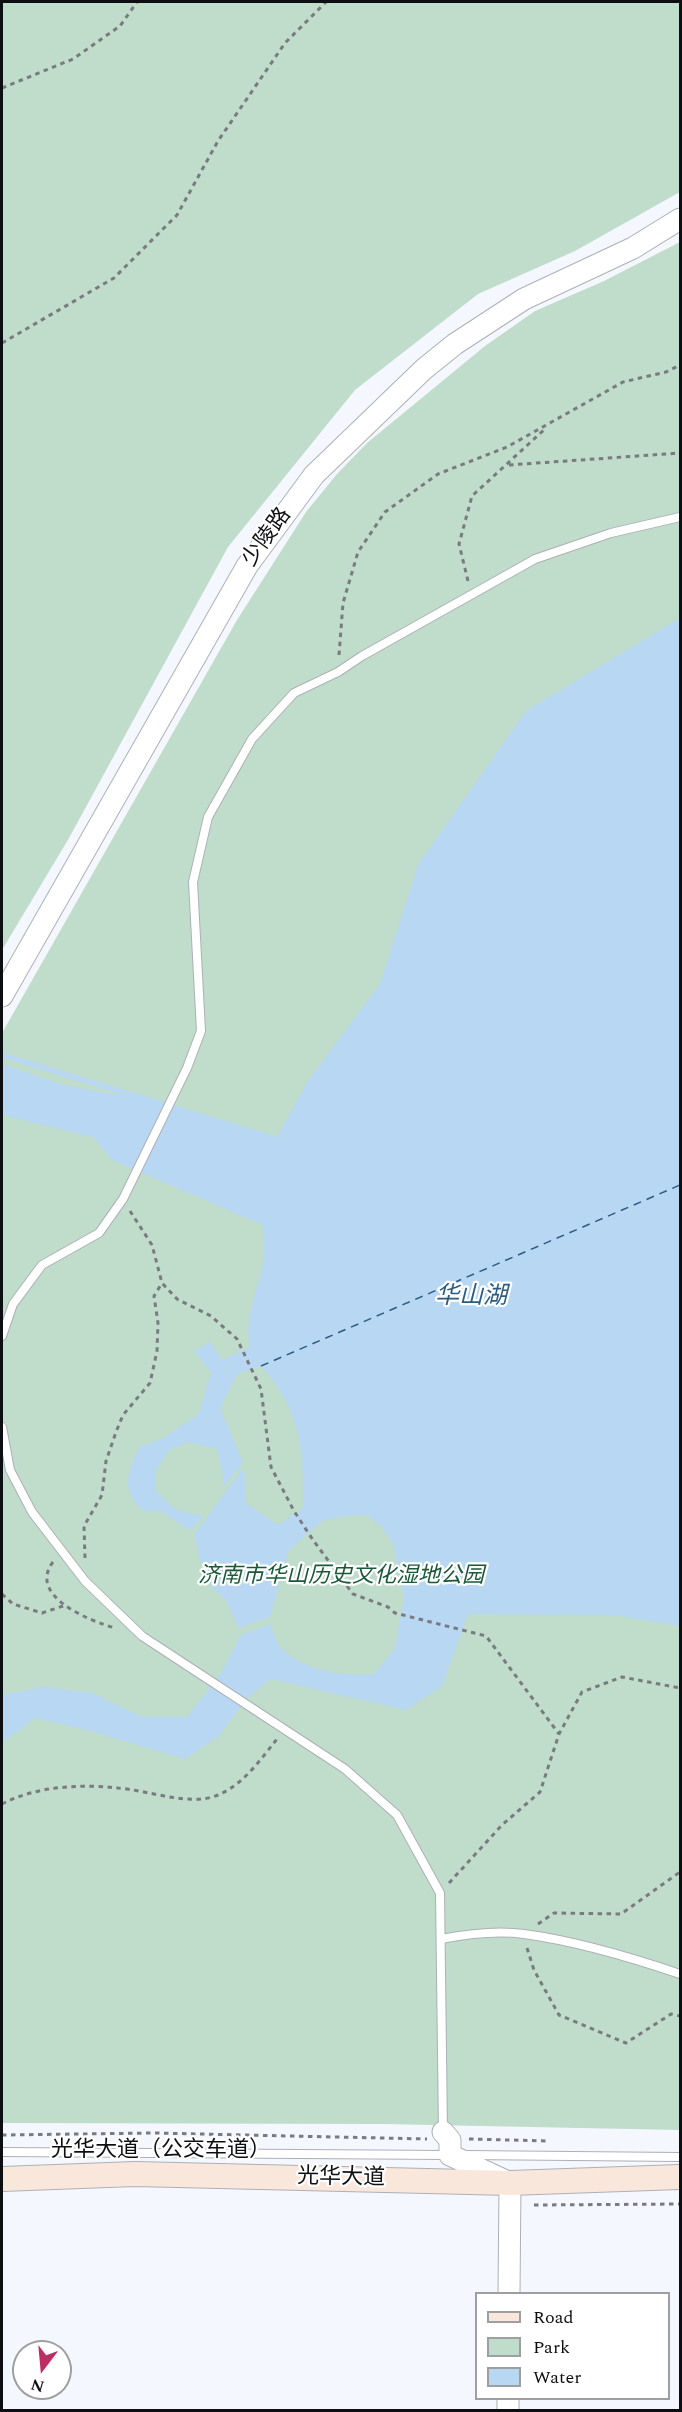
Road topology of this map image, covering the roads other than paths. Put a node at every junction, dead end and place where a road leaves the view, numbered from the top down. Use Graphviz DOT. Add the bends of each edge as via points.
graph roads {
  1 [pos="681,219"];
  2 [pos="681,517"];
  3 [pos="2,996"];
  4 [pos="2,1336"];
  5 [pos="2,1427"];
  6 [pos="441,1939"];
  7 [pos="681,1974"];
  8 [pos="448,2142"];
  9 [pos="2,2152"];
  10 [pos="681,2157"];
  11 [pos="681,2177"];
  12 [pos="2,2179"];
  13 [pos="510,2182"];
  14 [pos="509,2292"];
  1 -- 3 [label="street, 少陵路" via="633,248 524,298 455,344 314,475 247,566"];
  2 -- 4 [label="lane" via="611,533 535,559 338,672 294,693 252,739 208,817 193,882 201,1030 187,1068 123,1199 99,1233 42,1265 13,1304"];
  5 -- 6 [label="lane" via="10,1470 32,1512 85,1581 142,1636 345,1769 397,1815 440,1893"];
  6 -- 7 [label="lane" via="475,1933 522,1933"];
  6 -- 8 [label="lane"];
  8 -- 9 [label="lane, 光华大道（公交车道）"];
  8 -- 10 [label="lane, 光华大道（公交车道）"];
  8 -- 13 [label="street"];
  11 -- 13 [label="main road, 光华大道"];
  12 -- 13 [label="main road, 光华大道" via="135,2174"];
  13 -- 14 [label="street"];
}
